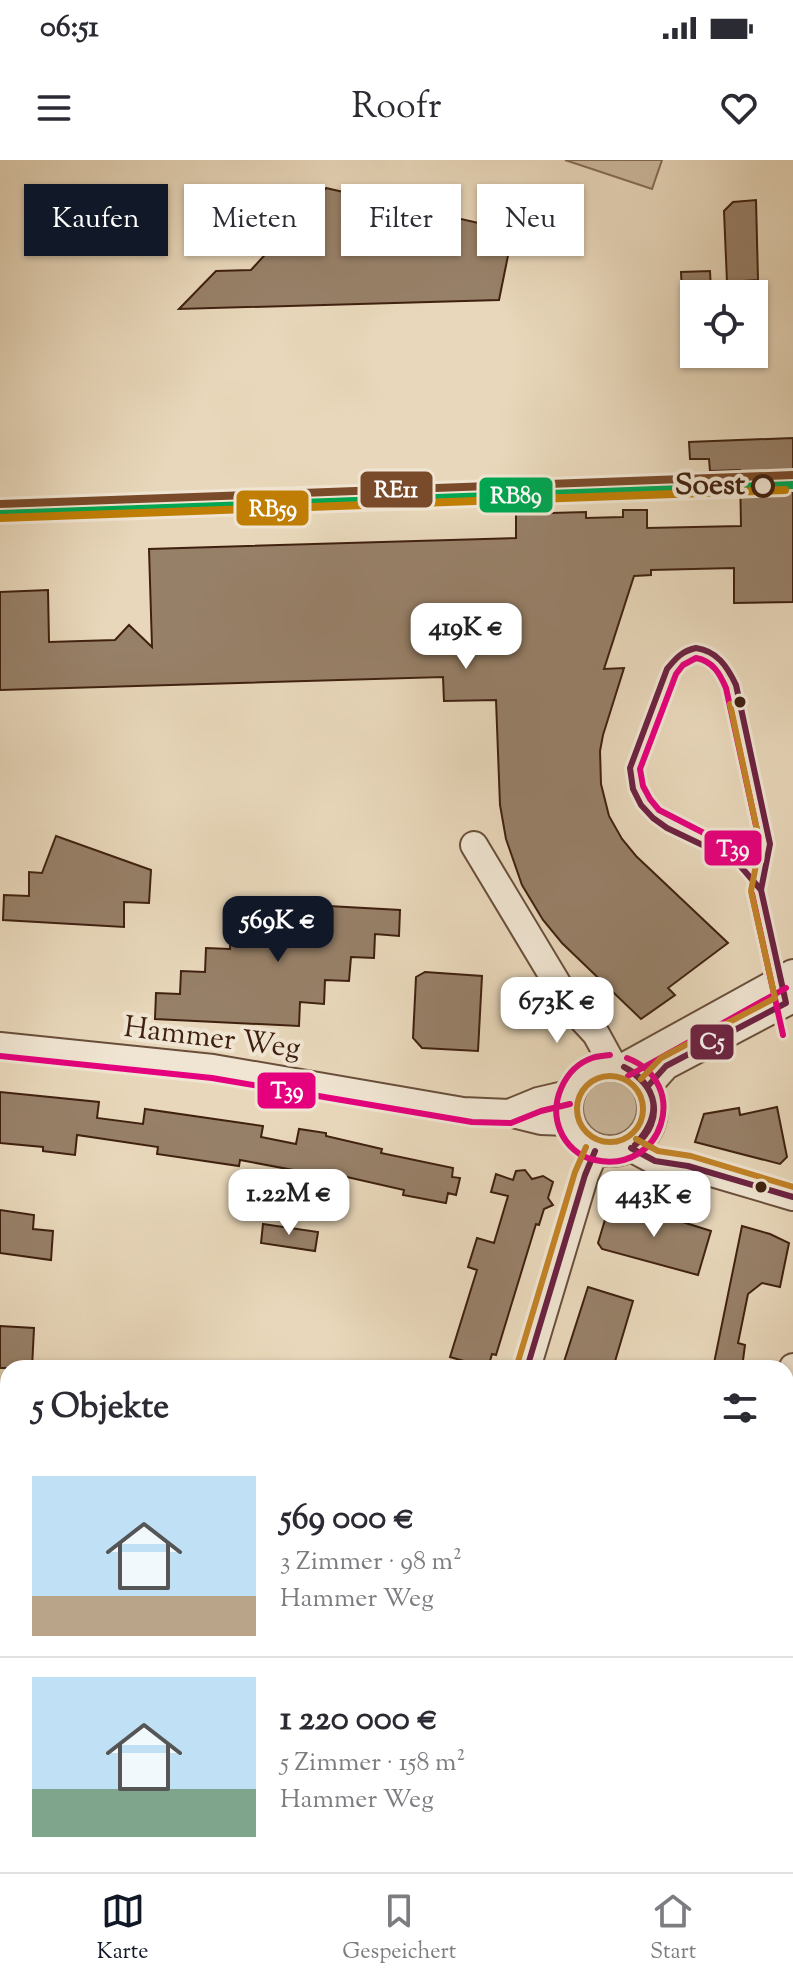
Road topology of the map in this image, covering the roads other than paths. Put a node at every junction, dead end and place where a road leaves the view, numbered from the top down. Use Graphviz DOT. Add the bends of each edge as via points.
graph roads {
  1 [pos="474,845"];
  2 [pos="793,973"];
  3 [pos="793,999"];
  4 [pos="0,1046"];
  5 [pos="608,1067"];
  6 [pos="648,1086"];
  7 [pos="568,1094"];
  8 [pos="509,1113"];
  9 [pos="568,1122"];
  10 [pos="650,1127"];
  11 [pos="631,1148"];
  12 [pos="595,1151"];
  13 [pos="688,1166"];
  14 [pos="793,1197"];
  15 [pos="529,1360"];
  1 -- 5 [label="street" via="572,1008 596,1034"];
  2 -- 5 [label="street"];
  3 -- 6 [label="street" via="666,1066"];
  4 -- 8 [label="street, Hammer Weg" via="213,1068 463,1111"];
  5 -- 6 [label="street" via="638,1074"];
  5 -- 7 [label="street" via="573,1085"];
  6 -- 10 [label="street" via="655,1109"];
  7 -- 8 [label="street, Hammer Weg"];
  7 -- 9 [label="street"];
  8 -- 9 [label="street, Hammer Weg"];
  9 -- 12 [label="street" via="574,1135"];
  10 -- 11 [label="street"];
  10 -- 13 [label="street"];
  11 -- 12 [label="street"];
  11 -- 13 [label="street" via="655,1161"];
  12 -- 15 [label="street"];
  13 -- 14 [label="street"];
}
